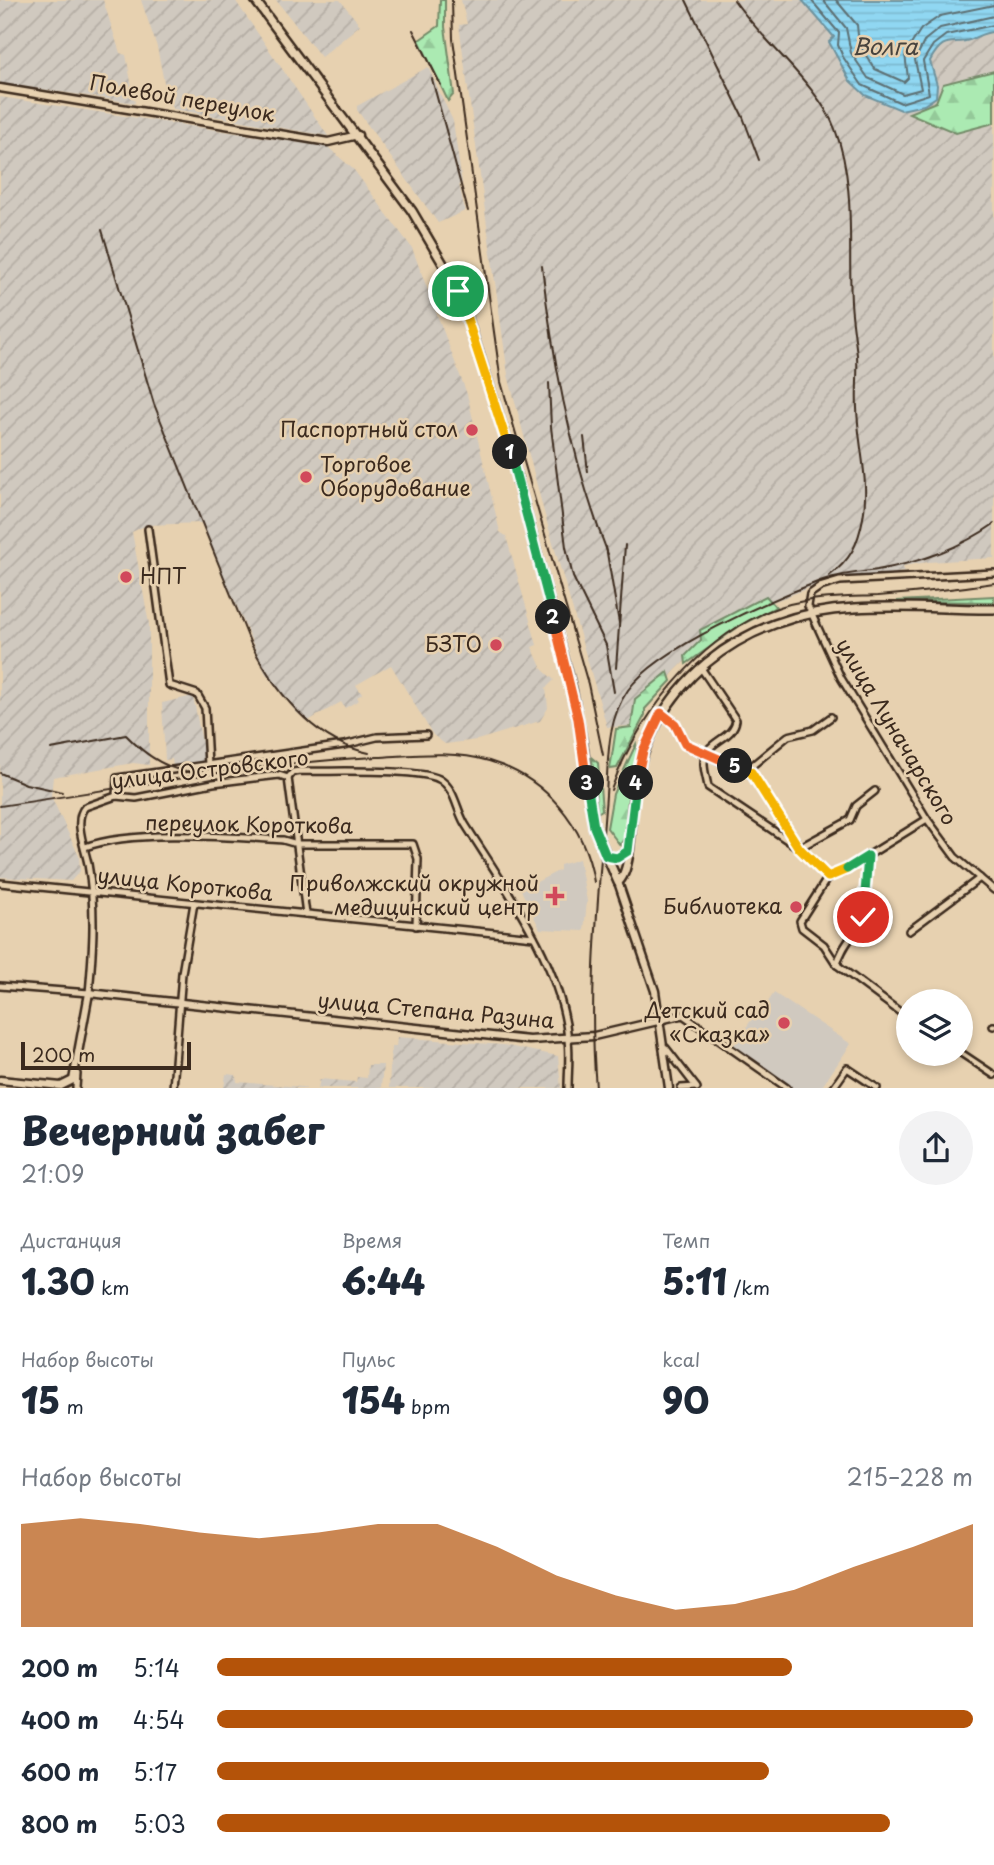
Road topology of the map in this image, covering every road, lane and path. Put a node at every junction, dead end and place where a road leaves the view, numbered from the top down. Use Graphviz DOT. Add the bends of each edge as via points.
graph roads {
  1 [pos="255,0"];
  2 [pos="0,88"];
  3 [pos="358,135"];
  4 [pos="148,529"];
  5 [pos="994,573"];
  6 [pos="994,609"];
  7 [pos="809,614"];
  8 [pos="701,668"];
  9 [pos="661,713"];
  10 [pos="831,717"];
  11 [pos="426,736"];
  12 [pos="706,754"];
  13 [pos="208,765"];
  14 [pos="748,769"];
  15 [pos="288,778"];
  16 [pos="875,791"];
  17 [pos="116,796"];
  18 [pos="927,818"];
  19 [pos="297,844"];
  20 [pos="85,847"];
  21 [pos="799,848"];
  22 [pos="628,851"];
  23 [pos="606,856"];
  24 [pos="868,856"];
  25 [pos="828,877"];
  26 [pos="980,878"];
  27 [pos="618,881"];
  28 [pos="0,883"];
  29 [pos="994,890"];
  30 [pos="93,891"];
  31 [pos="194,903"];
  32 [pos="306,914"];
  33 [pos="416,926"];
  34 [pos="909,931"];
  35 [pos="534,937"];
  36 [pos="837,965"];
  37 [pos="0,986"];
  38 [pos="89,993"];
  39 [pos="181,1004"];
  40 [pos="896,1009"];
  41 [pos="662,1020"];
  42 [pos="568,1039"];
  43 [pos="666,1048"];
  44 [pos="973,1062"];
  45 [pos="77,1073"];
  46 [pos="994,1075"];
  47 [pos="0,1080"];
  48 [pos="63,1087"];
  49 [pos="76,1088"];
  50 [pos="173,1088"];
  51 [pos="568,1088"];
  52 [pos="670,1088"];
  53 [pos="681,1088"];
  54 [pos="697,1088"];
  55 [pos="787,1088"];
  56 [pos="833,1088"];
  57 [pos="877,1088"];
  1 -- 3 [label="main road"];
  2 -- 3 [label="street, Полевой переулок" via="328,142"];
  3 -- 23 [label="main road" via="436,247 469,318 510,451 572,689 590,804"];
  4 -- 13 [label="street" via="169,685 197,694 205,708"];
  5 -- 7 [label="street" via="827,584 810,594"];
  6 -- 7 [label="main road" via="853,608"];
  7 -- 8 [label="main road" via="754,632"];
  7 -- 18 [label="street, улица Луначарского" via="841,678"];
  8 -- 9 [label="main road"];
  8 -- 12 [label="street" via="736,720 732,731 710,745"];
  9 -- 12 [label="street" via="675,724 682,741"];
  9 -- 22 [label="main road" via="639,763"];
  10 -- 14 [label="street" via="813,730 788,737"];
  11 -- 13 [label="street" via="377,737"];
  12 -- 14 [label="street"];
  12 -- 21 [label="street" via="708,787"];
  13 -- 17 [label="street" via="117,778"];
  14 -- 21 [label="street"];
  15 -- 17 [label="street, улица Островского" via="279,775 213,783 136,798"];
  15 -- 19 [label="street"];
  15 -- 35 [label="street, улица Островского" via="300,771 429,775 449,787 461,816"];
  16 -- 21 [label="street" via="856,806 850,820"];
  17 -- 20 [label="street, улица Островского" via="82,810"];
  18 -- 24 [label="street"];
  18 -- 26 [label="street, улица Луначарского" via="955,857"];
  19 -- 20 [label="street, переулок Короткова" via="261,838 183,837"];
  19 -- 32 [label="street"];
  19 -- 33 [label="street, переулок Короткова" via="413,844 418,859"];
  20 -- 30 [label="street"];
  21 -- 25 [label="street"];
  22 -- 23 [label="main road" via="617,858"];
  22 -- 27 [label="main road" via="627,869"];
  23 -- 27 [label="main road"];
  24 -- 25 [label="street"];
  24 -- 36 [label="street" via="864,912"];
  25 -- 36 [label="street" via="802,917 802,928 824,945"];
  26 -- 29 [label="street, улица Луначарского"];
  26 -- 34 [label="street"];
  27 -- 41 [label="street" via="648,962"];
  28 -- 30 [label="street, улица Короткова"];
  30 -- 31 [label="street, улица Короткова"];
  30 -- 38 [label="street"];
  31 -- 32 [label="street, улица Короткова"];
  31 -- 39 [label="street"];
  32 -- 33 [label="street, улица Короткова"];
  33 -- 35 [label="street, улица Короткова"];
  35 -- 42 [label="street" via="553,982"];
  36 -- 40 [label="street"];
  37 -- 38 [label="street"];
  38 -- 39 [label="street"];
  38 -- 45 [label="street"];
  39 -- 42 [label="street, улица Степана Разина" via="529,1040"];
  39 -- 50 [label="street"];
  41 -- 42 [label="street, улица Степана Разина"];
  41 -- 43 [label="street"];
  41 -- 55 [label="street" via="683,1014"];
  42 -- 51 [label="street"];
  43 -- 52 [label="street"];
  43 -- 54 [label="street"];
  44 -- 46 [label="street"];
  45 -- 48 [label="street"];
  45 -- 49 [label="street"];
  47 -- 48 [label="street"];
  53 -- 54 [label="street"];
  56 -- 57 [label="street" via="847,1068"];
}
